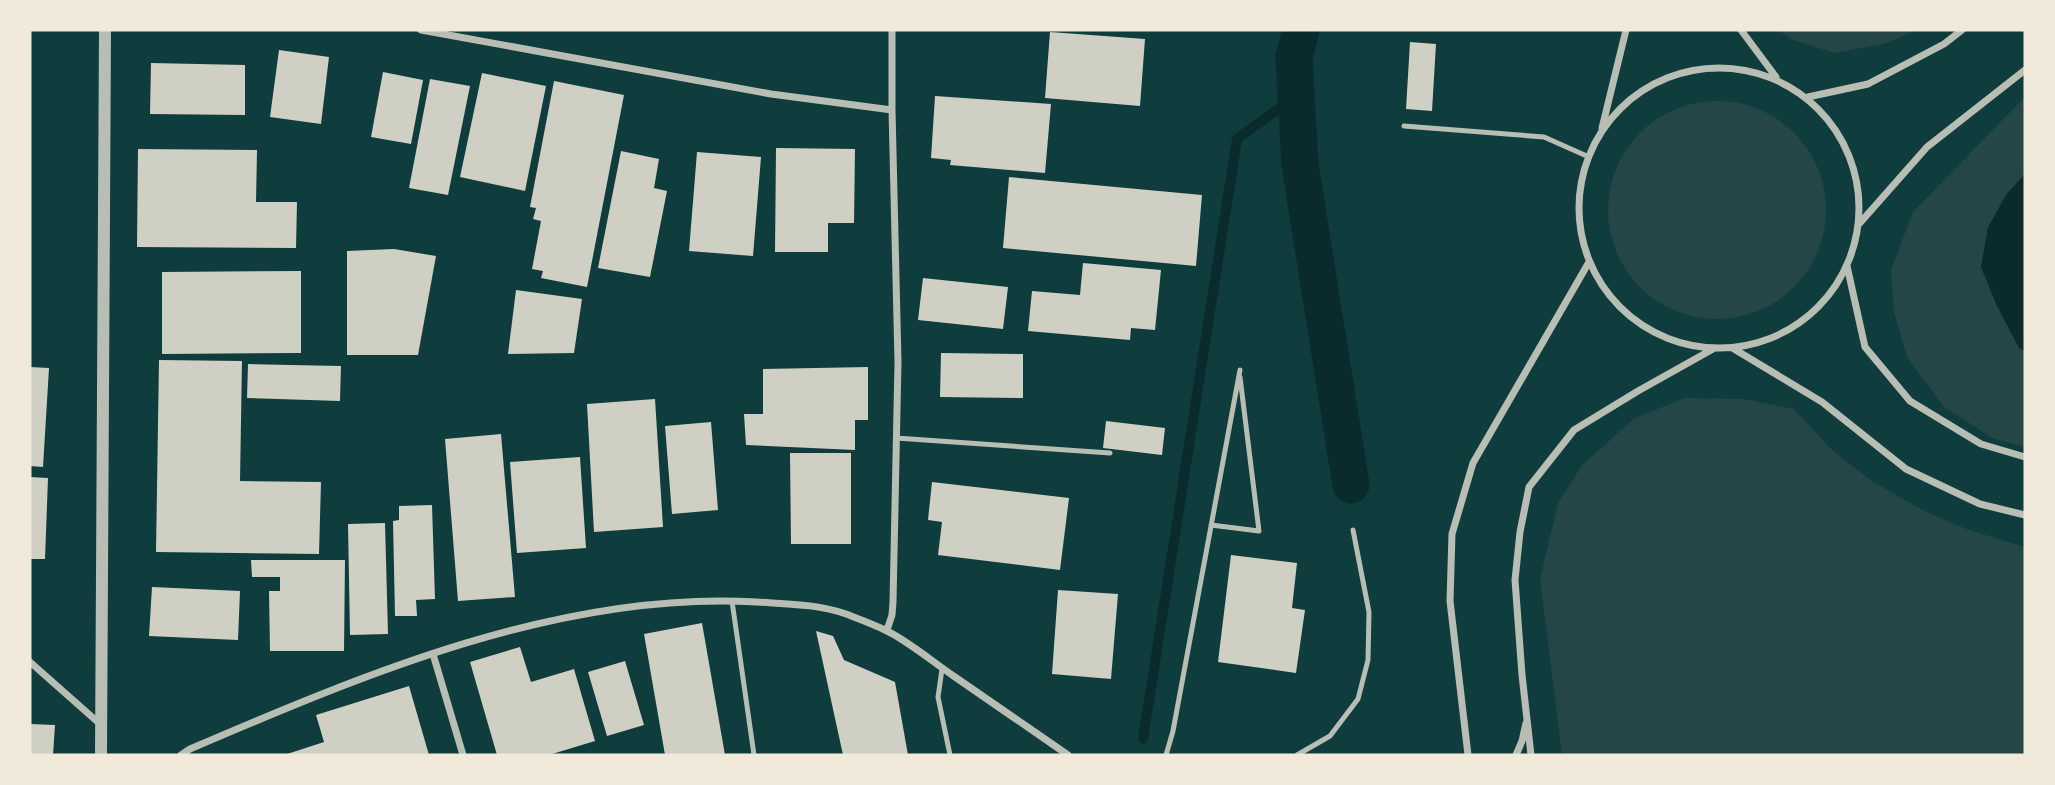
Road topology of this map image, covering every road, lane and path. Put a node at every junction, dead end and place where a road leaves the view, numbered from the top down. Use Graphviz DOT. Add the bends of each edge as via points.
graph roads {
  1 [pos="105,30"];
  2 [pos="421,30"];
  3 [pos="892,30"];
  4 [pos="1626,30"];
  5 [pos="1741,30"];
  6 [pos="1962,30"];
  7 [pos="2025,70"];
  8 [pos="1776,77"];
  9 [pos="1808,97"];
  10 [pos="892,110"];
  11 [pos="1404,126"];
  12 [pos="1602,128"];
  13 [pos="1589,157"];
  14 [pos="1859,224"];
  15 [pos="1589,262"];
  16 [pos="1847,265"];
  17 [pos="1713,349"];
  18 [pos="1734,349"];
  19 [pos="896,438"];
  20 [pos="1110,453"];
  21 [pos="2025,457"];
  22 [pos="2025,515"];
  23 [pos="1211,525"];
  24 [pos="1353,530"];
  25 [pos="732,601"];
  26 [pos="887,631"];
  27 [pos="433,654"];
  28 [pos="30,662"];
  29 [pos="942,669"];
  30 [pos="1528,715"];
  31 [pos="100,724"];
  32 [pos="100,755"];
  33 [pos="181,755"];
  34 [pos="463,755"];
  35 [pos="754,755"];
  36 [pos="950,755"];
  37 [pos="1068,755"];
  38 [pos="1166,755"];
  39 [pos="1297,755"];
  40 [pos="1468,755"];
  41 [pos="1516,755"];
  42 [pos="1531,755"];
  1 -- 31 [label="street"];
  2 -- 10 [label="street" via="771,94"];
  3 -- 10 [label="street"];
  4 -- 12 [label="street"];
  5 -- 8 [label="street"];
  6 -- 9 [label="street" via="1868,84"];
  7 -- 14 [label="street" via="1927,147"];
  8 -- 9 [label="street"];
  8 -- 12 [label="street" via="1728,66 1680,71 1636,92"];
  9 -- 14 [label="street" via="1839,133 1857,177"];
  10 -- 19 [label="street"];
  11 -- 13 [label="lane" via="1544,136"];
  12 -- 13 [label="street"];
  13 -- 15 [label="street" via="1583,170 1578,217"];
  14 -- 16 [label="street"];
  15 -- 17 [label="street" via="1609,297 1638,324 1673,342"];
  15 -- 40 [label="street" via="1473,463 1452,534 1450,601"];
  16 -- 18 [label="street" via="1829,297 1802,322 1769,340"];
  16 -- 21 [label="street" via="1865,347 1910,401 1981,444"];
  17 -- 18 [label="street"];
  17 -- 30 [label="street" via="1574,430 1530,487 1515,580"];
  18 -- 22 [label="street" via="1822,402 1906,469 1980,504"];
  19 -- 20 [label="lane"];
  19 -- 26 [label="street" via="893,602"];
  23 -- 23 [label="lane" via="1259,531 1240,370 1220,473"];
  23 -- 38 [label="lane"];
  24 -- 39 [label="lane" via="1369,612 1368,660 1358,699 1330,736"];
  25 -- 26 [label="street" via="843,613"];
  25 -- 27 [label="street" via="619,607 562,617"];
  25 -- 35 [label="lane"];
  26 -- 29 [label="street"];
  27 -- 33 [label="street" via="290,706"];
  27 -- 34 [label="street"];
  28 -- 31 [label="street"];
  29 -- 36 [label="lane" via="938,697"];
  29 -- 37 [label="street"];
  30 -- 41 [label="street"];
  30 -- 42 [label="street"];
  31 -- 32 [label="street"];
}
